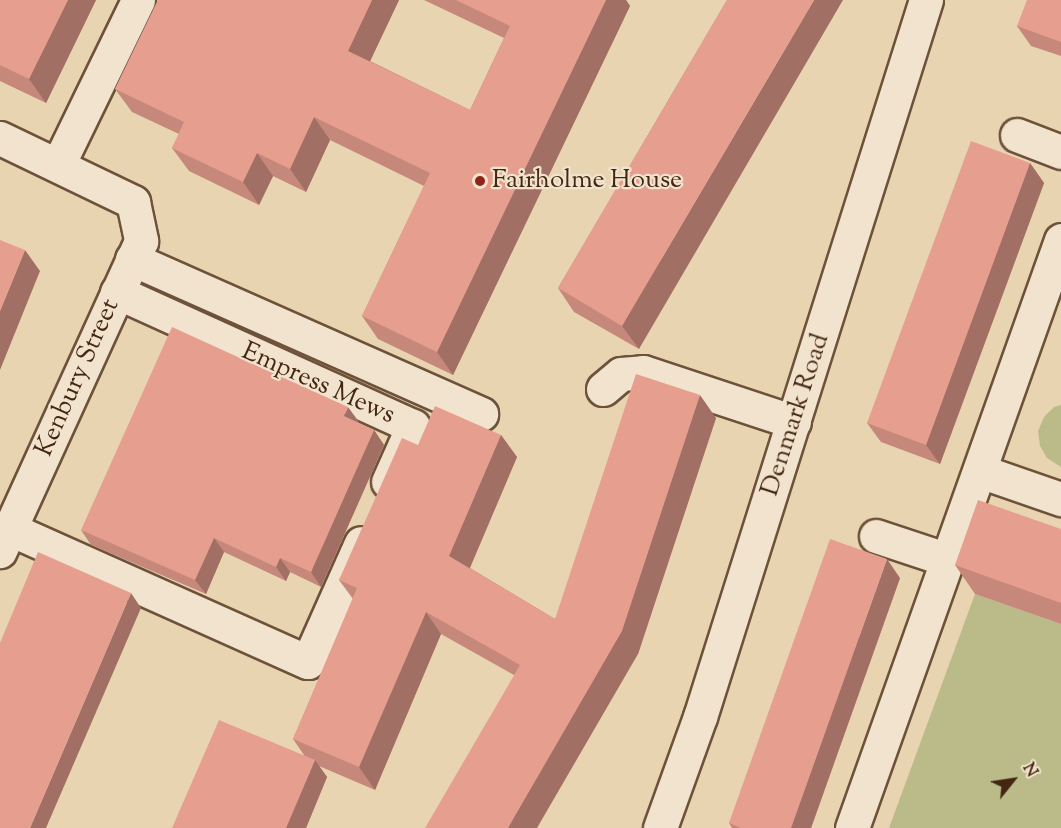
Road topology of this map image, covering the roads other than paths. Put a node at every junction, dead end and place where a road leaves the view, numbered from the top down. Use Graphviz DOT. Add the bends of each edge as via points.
graph roads {
  1 [pos="138,0"];
  2 [pos="926,0"];
  3 [pos="1017,135"];
  4 [pos="0,138"];
  5 [pos="1061,152"];
  6 [pos="58,165"];
  7 [pos="1061,240"];
  8 [pos="132,259"];
  9 [pos="117,292"];
  10 [pos="603,389"];
  11 [pos="481,414"];
  12 [pos="794,422"];
  13 [pos="980,471"];
  14 [pos="1061,499"];
  15 [pos="876,536"];
  16 [pos="5,540"];
  17 [pos="948,560"];
  18 [pos="660,828"];
  19 [pos="852,828"];
  1 -- 6 [label="street"];
  2 -- 12 [label="street, Denmark Road"];
  3 -- 5 [label="street"];
  4 -- 6 [label="street"];
  6 -- 8 [label="street, Kenbury Street" via="133,202 141,241"];
  7 -- 13 [label="street"];
  8 -- 9 [label="street, Kenbury Street"];
  8 -- 11 [label="street"];
  9 -- 16 [label="street, Kenbury Street"];
  9 -- 16 [label="street, Empress Mews" via="413,426 308,662"];
  10 -- 12 [label="street" via="621,374 643,372"];
  12 -- 18 [label="street, Denmark Road" via="700,717"];
  13 -- 14 [label="street"];
  13 -- 17 [label="street"];
  15 -- 17 [label="street"];
  17 -- 19 [label="street"];
}
